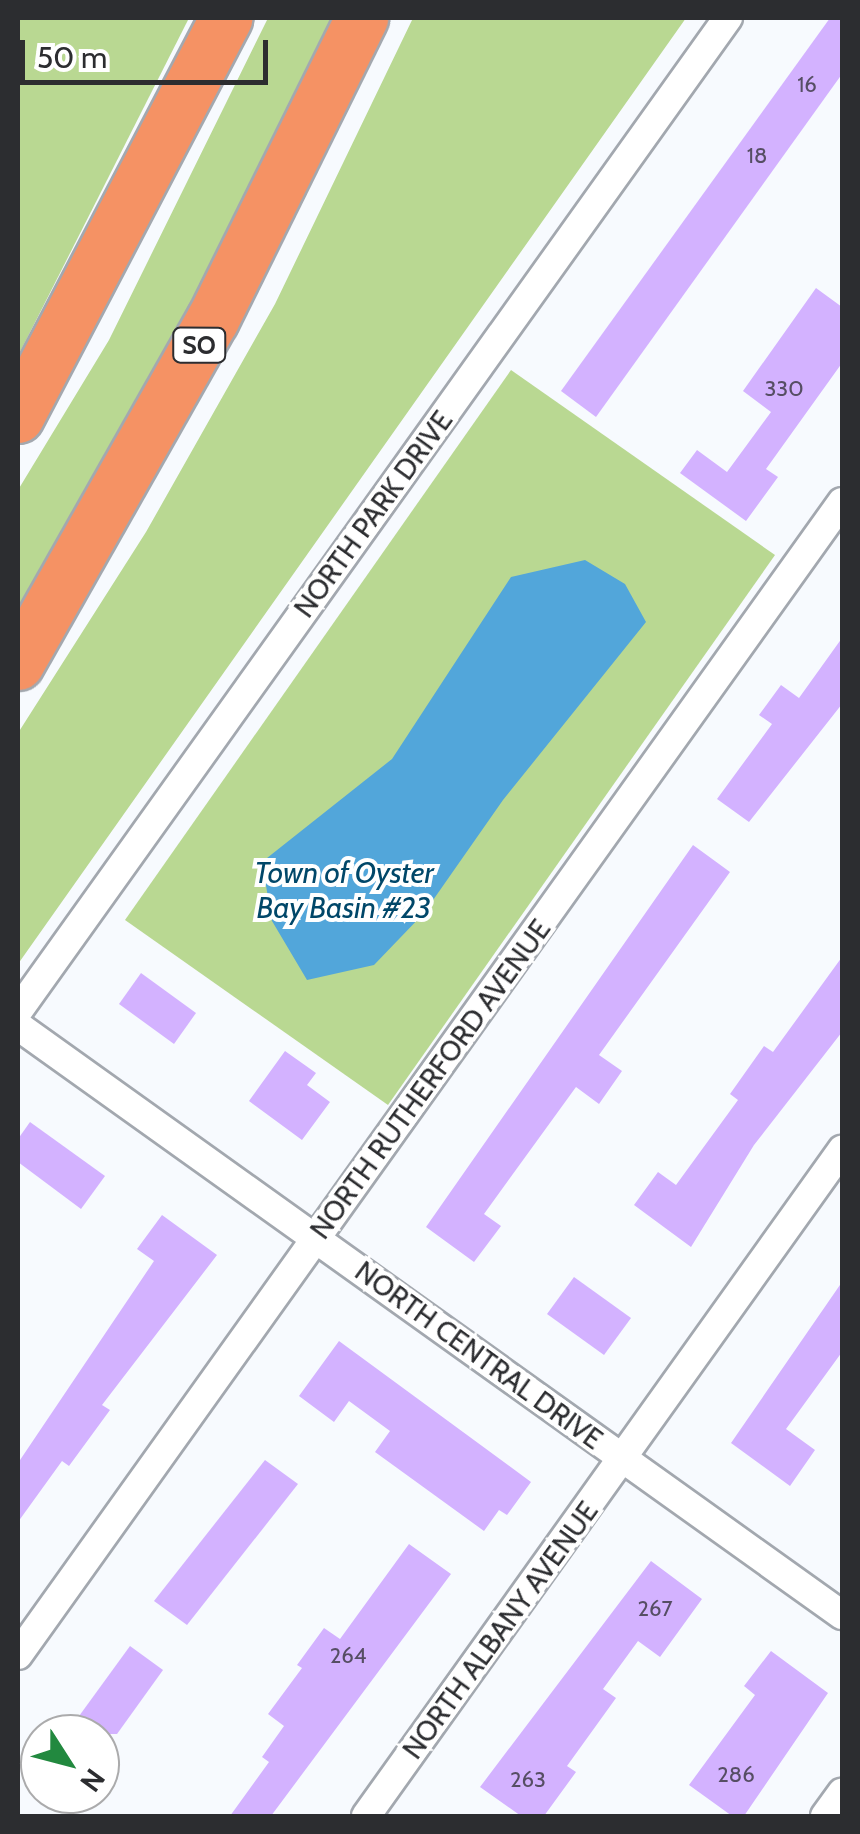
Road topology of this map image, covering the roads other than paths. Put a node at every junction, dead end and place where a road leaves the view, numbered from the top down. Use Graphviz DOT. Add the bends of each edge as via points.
graph roads {
  1 [pos="227,18"];
  2 [pos="362,18"];
  3 [pos="728,18"];
  4 [pos="18,417"];
  5 [pos="842,502"];
  6 [pos="18,664"];
  7 [pos="18,1010"];
  8 [pos="18,1026"];
  9 [pos="842,1150"];
  10 [pos="316,1238"];
  11 [pos="622,1458"];
  12 [pos="842,1615"];
  13 [pos="18,1656"];
  14 [pos="842,1792"];
  15 [pos="366,1816"];
  16 [pos="825,1816"];
  1 -- 4 [label="highway"];
  2 -- 6 [label="highway, SO" via="212,320"];
  3 -- 7 [label="street, NORTH PARK DRIVE"];
  5 -- 10 [label="street, NORTH RUTHERFORD AVENUE"];
  8 -- 10 [label="street, NORTH CENTRAL DRIVE"];
  9 -- 11 [label="street, NORTH ALBANY AVENUE"];
  10 -- 11 [label="street, NORTH CENTRAL DRIVE"];
  10 -- 13 [label="street, NORTH RUTHERFORD AVENUE"];
  11 -- 12 [label="street, NORTH CENTRAL DRIVE"];
  11 -- 15 [label="street, NORTH ALBANY AVENUE"];
  14 -- 16 [label="street"];
}
